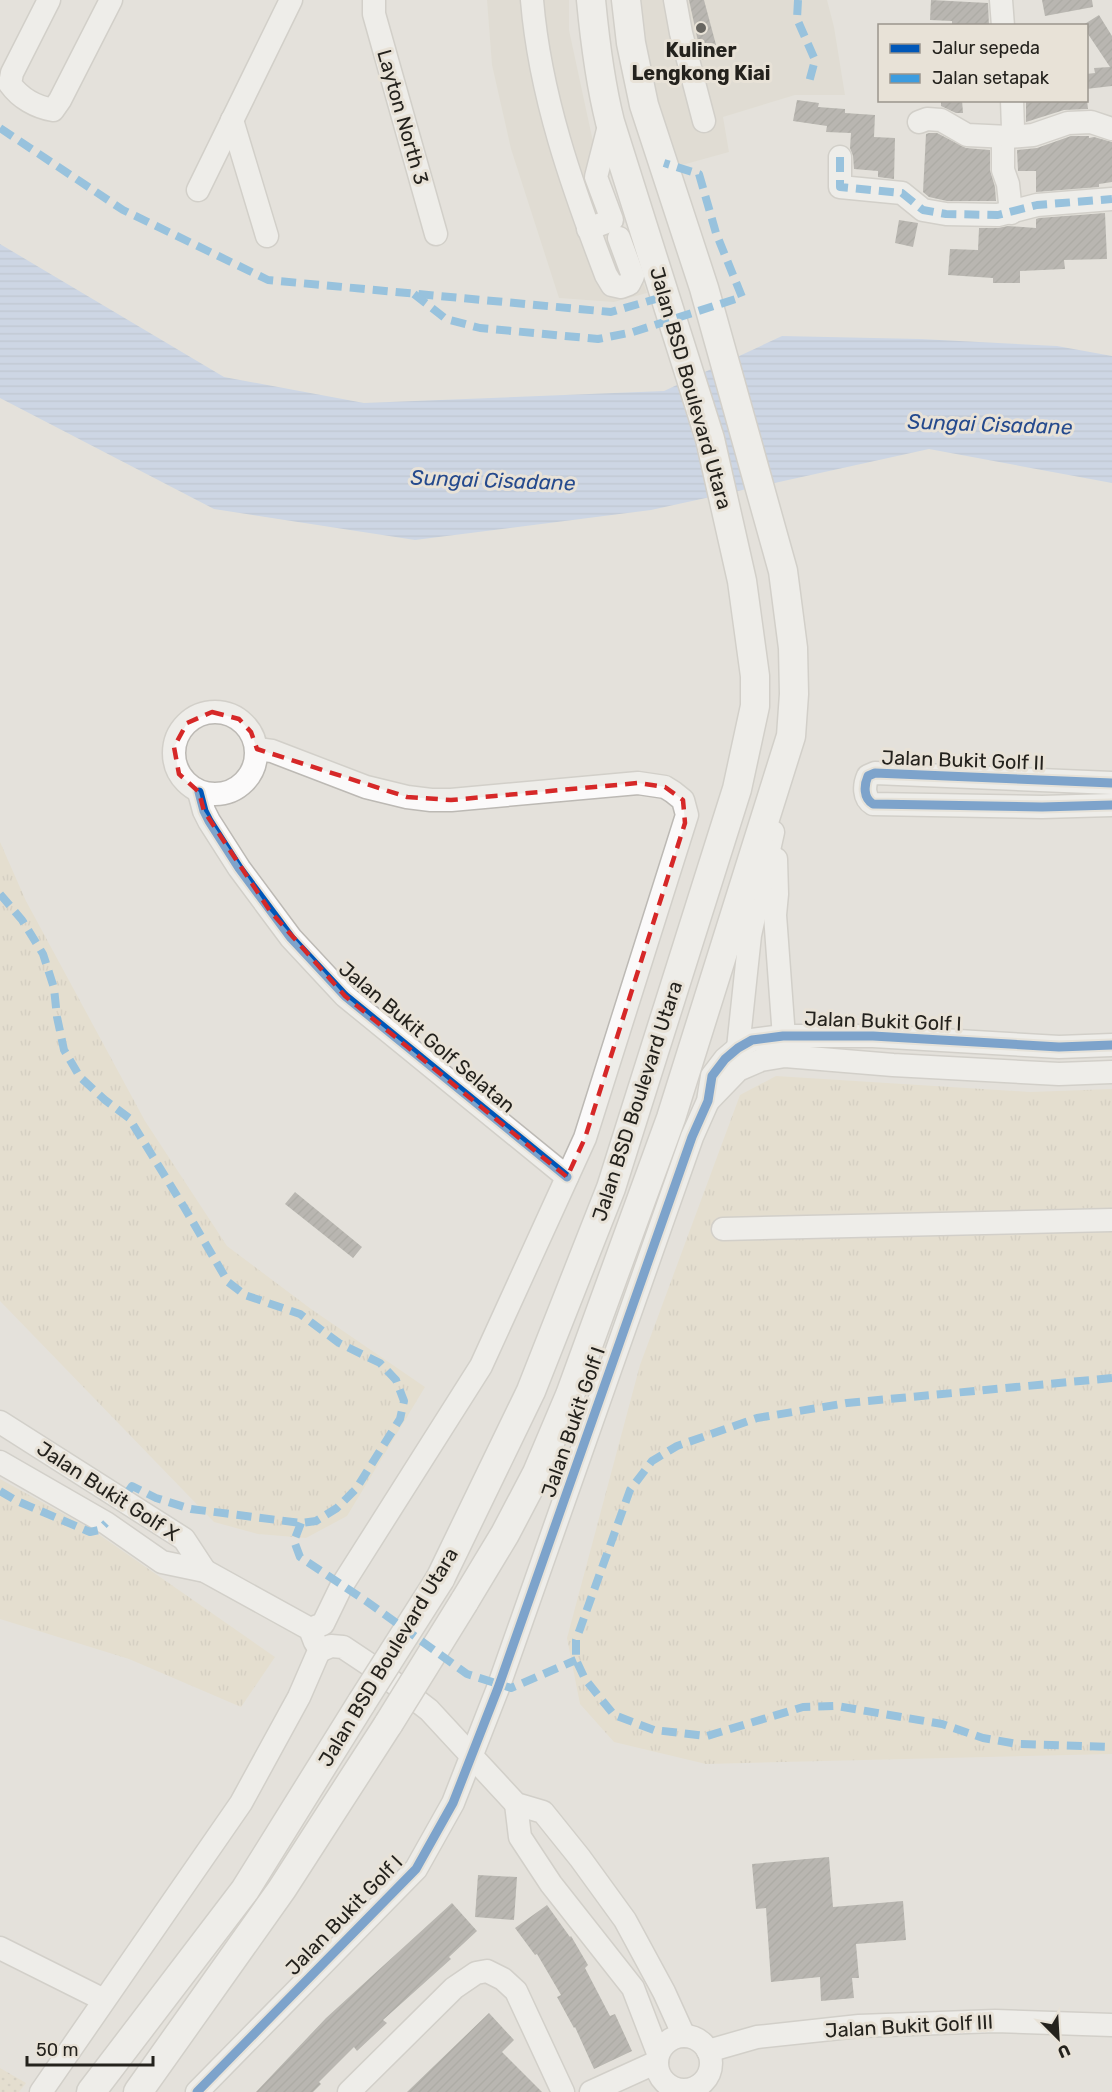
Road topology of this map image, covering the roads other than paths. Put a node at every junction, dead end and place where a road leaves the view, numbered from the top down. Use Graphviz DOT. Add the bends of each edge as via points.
graph roads {
  1 [pos="49,0"];
  2 [pos="111,0"];
  3 [pos="291,0"];
  4 [pos="374,0"];
  5 [pos="532,0"];
  6 [pos="591,0"];
  7 [pos="626,0"];
  8 [pos="675,0"];
  9 [pos="1001,0"];
  10 [pos="1003,24"];
  11 [pos="1012,102"];
  12 [pos="232,120"];
  13 [pos="704,121"];
  14 [pos="610,122"];
  15 [pos="919,122"];
  16 [pos="1112,129"];
  17 [pos="1006,137"];
  18 [pos="840,157"];
  19 [pos="198,190"];
  20 [pos="1112,199"];
  21 [pos="1011,213"];
  22 [pos="588,229"];
  23 [pos="436,234"];
  24 [pos="267,236"];
  25 [pos="619,238"];
  26 [pos="791,736"];
  27 [pos="257,749"];
  28 [pos="1112,783"];
  29 [pos="200,792"];
  30 [pos="1112,805"];
  31 [pos="772,837"];
  32 [pos="1112,1045"];
  33 [pos="784,1046"];
  34 [pos="738,1048"];
  35 [pos="1112,1072"];
  36 [pos="708,1101"];
  37 [pos="567,1178"];
  38 [pos="1112,1220"];
  39 [pos="722,1230"];
  40 [pos="0,1422"];
  41 [pos="0,1461"];
  42 [pos="123,1499"];
  43 [pos="106,1522"];
  44 [pos="204,1571"];
  45 [pos="317,1626"];
  46 [pos="325,1649"];
  47 [pos="471,1755"];
  48 [pos="516,1804"];
  49 [pos="0,1948"];
  50 [pos="104,2000"];
  51 [pos="1112,2025"];
  52 [pos="684,2036"];
  53 [pos="657,2058"];
  54 [pos="710,2072"];
  55 [pos="675,2090"];
  56 [pos="41,2092"];
  57 [pos="91,2092"];
  58 [pos="138,2092"];
  59 [pos="197,2092"];
  60 [pos="349,2092"];
  61 [pos="563,2092"];
  62 [pos="591,2092"];
  1 -- 2 [label="street" via="10,84 17,94 53,110"];
  3 -- 12 [label="street"];
  4 -- 23 [label="street, Layton North 3" via="374,14"];
  5 -- 22 [label="street" via="541,67 557,134"];
  6 -- 14 [label="main road, Jalan BSD Boulevard Utara"];
  7 -- 26 [label="main road, Jalan BSD Boulevard Utara" via="644,105 704,288 783,571 793,648"];
  8 -- 13 [label="street"];
  9 -- 10 [label="street"];
  11 -- 17 [label="street" via="1013,128"];
  12 -- 19 [label="street"];
  12 -- 24 [label="street"];
  14 -- 22 [label="street" via="596,177 612,220"];
  14 -- 57 [label="main road, Jalan BSD Boulevard Utara, bridge" via="710,439 742,581 755,676 755,706 737,789 611,1188 531,1391 440,1579 245,1890"];
  15 -- 17 [label="street" via="941,120 967,135"];
  16 -- 17 [label="street" via="1091,122 1068,123 1033,135"];
  17 -- 21 [label="street" via="1003,170"];
  18 -- 21 [label="street" via="840,187 902,193 923,210 945,214"];
  20 -- 21 [label="street" via="1037,205"];
  22 -- 25 [label="street" via="606,275 612,285 621,287 629,284 633,276"];
  26 -- 31 [label="street, Jalan Bukit Golf I"];
  26 -- 58 [label="main road, Jalan BSD Boulevard Utara, bridge" via="671,1118 574,1384 537,1473 464,1602 282,1889"];
  27 -- 29 [label="street" via="253,770 240,787 220,794"];
  27 -- 29 [label="street" via="251,732 230,714 212,712 195,717 176,738 174,756 184,781"];
  27 -- 37 [label="street" via="284,755 366,787 431,800 638,783 665,787 683,800 685,823 585,1138"];
  28 -- 30 [label="street, Jalan Bukit Golf II" via="875,773 868,776 865,788 873,804"];
  29 -- 37 [label="street, Jalan Bukit Golf Selatan" via="209,821 258,894 291,938 345,996"];
  31 -- 33 [label="street, Jalan Bukit Golf I"];
  31 -- 34 [label="street, Jalan Bukit Golf I" via="750,935"];
  32 -- 33 [label="street, Jalan Bukit Golf I" via="1059,1047 873,1036"];
  33 -- 34 [label="street, Jalan Bukit Golf I" via="752,1040"];
  33 -- 35 [label="street, Jalan Bukit Golf I" via="893,1065 1059,1074"];
  33 -- 36 [label="street, Jalan Bukit Golf I" via="738,1070"];
  34 -- 36 [label="street, Jalan Bukit Golf I" via="712,1076"];
  36 -- 47 [label="street, Jalan Bukit Golf I" via="506,1668"];
  37 -- 45 [label="street" via="481,1366"];
  38 -- 39 [label="street"];
  40 -- 42 [label="street, Jalan Bukit Golf X"];
  41 -- 43 [label="street, Jalan Bukit Golf X"];
  42 -- 43 [label="street"];
  42 -- 44 [label="street, Jalan Bukit Golf X" via="184,1539"];
  43 -- 44 [label="street, Jalan Bukit Golf X" via="162,1562"];
  44 -- 45 [label="street, Jalan Bukit Golf X"];
  45 -- 46 [label="street"];
  46 -- 47 [label="street" via="343,1647 417,1699"];
  46 -- 50 [label="street" via="242,1803"];
  47 -- 48 [label="street"];
  47 -- 59 [label="street, Jalan Bukit Golf I" via="453,1803 416,1869"];
  48 -- 52 [label="street" via="543,1812 625,1920"];
  48 -- 53 [label="street" via="520,1837 551,1884 633,1988"];
  49 -- 50 [label="street"];
  50 -- 56 [label="street"];
  51 -- 54 [label="street, Jalan Bukit Golf III" via="995,2021 859,2026 757,2037"];
  52 -- 53 [label="street" via="664,2044"];
  52 -- 54 [label="street" via="698,2040"];
  53 -- 55 [label="street" via="662,2079"];
  53 -- 62 [label="street"];
  54 -- 55 [label="street" via="700,2085"];
  60 -- 61 [label="street" via="454,1988 476,1973 487,1971 516,1991"];
}
